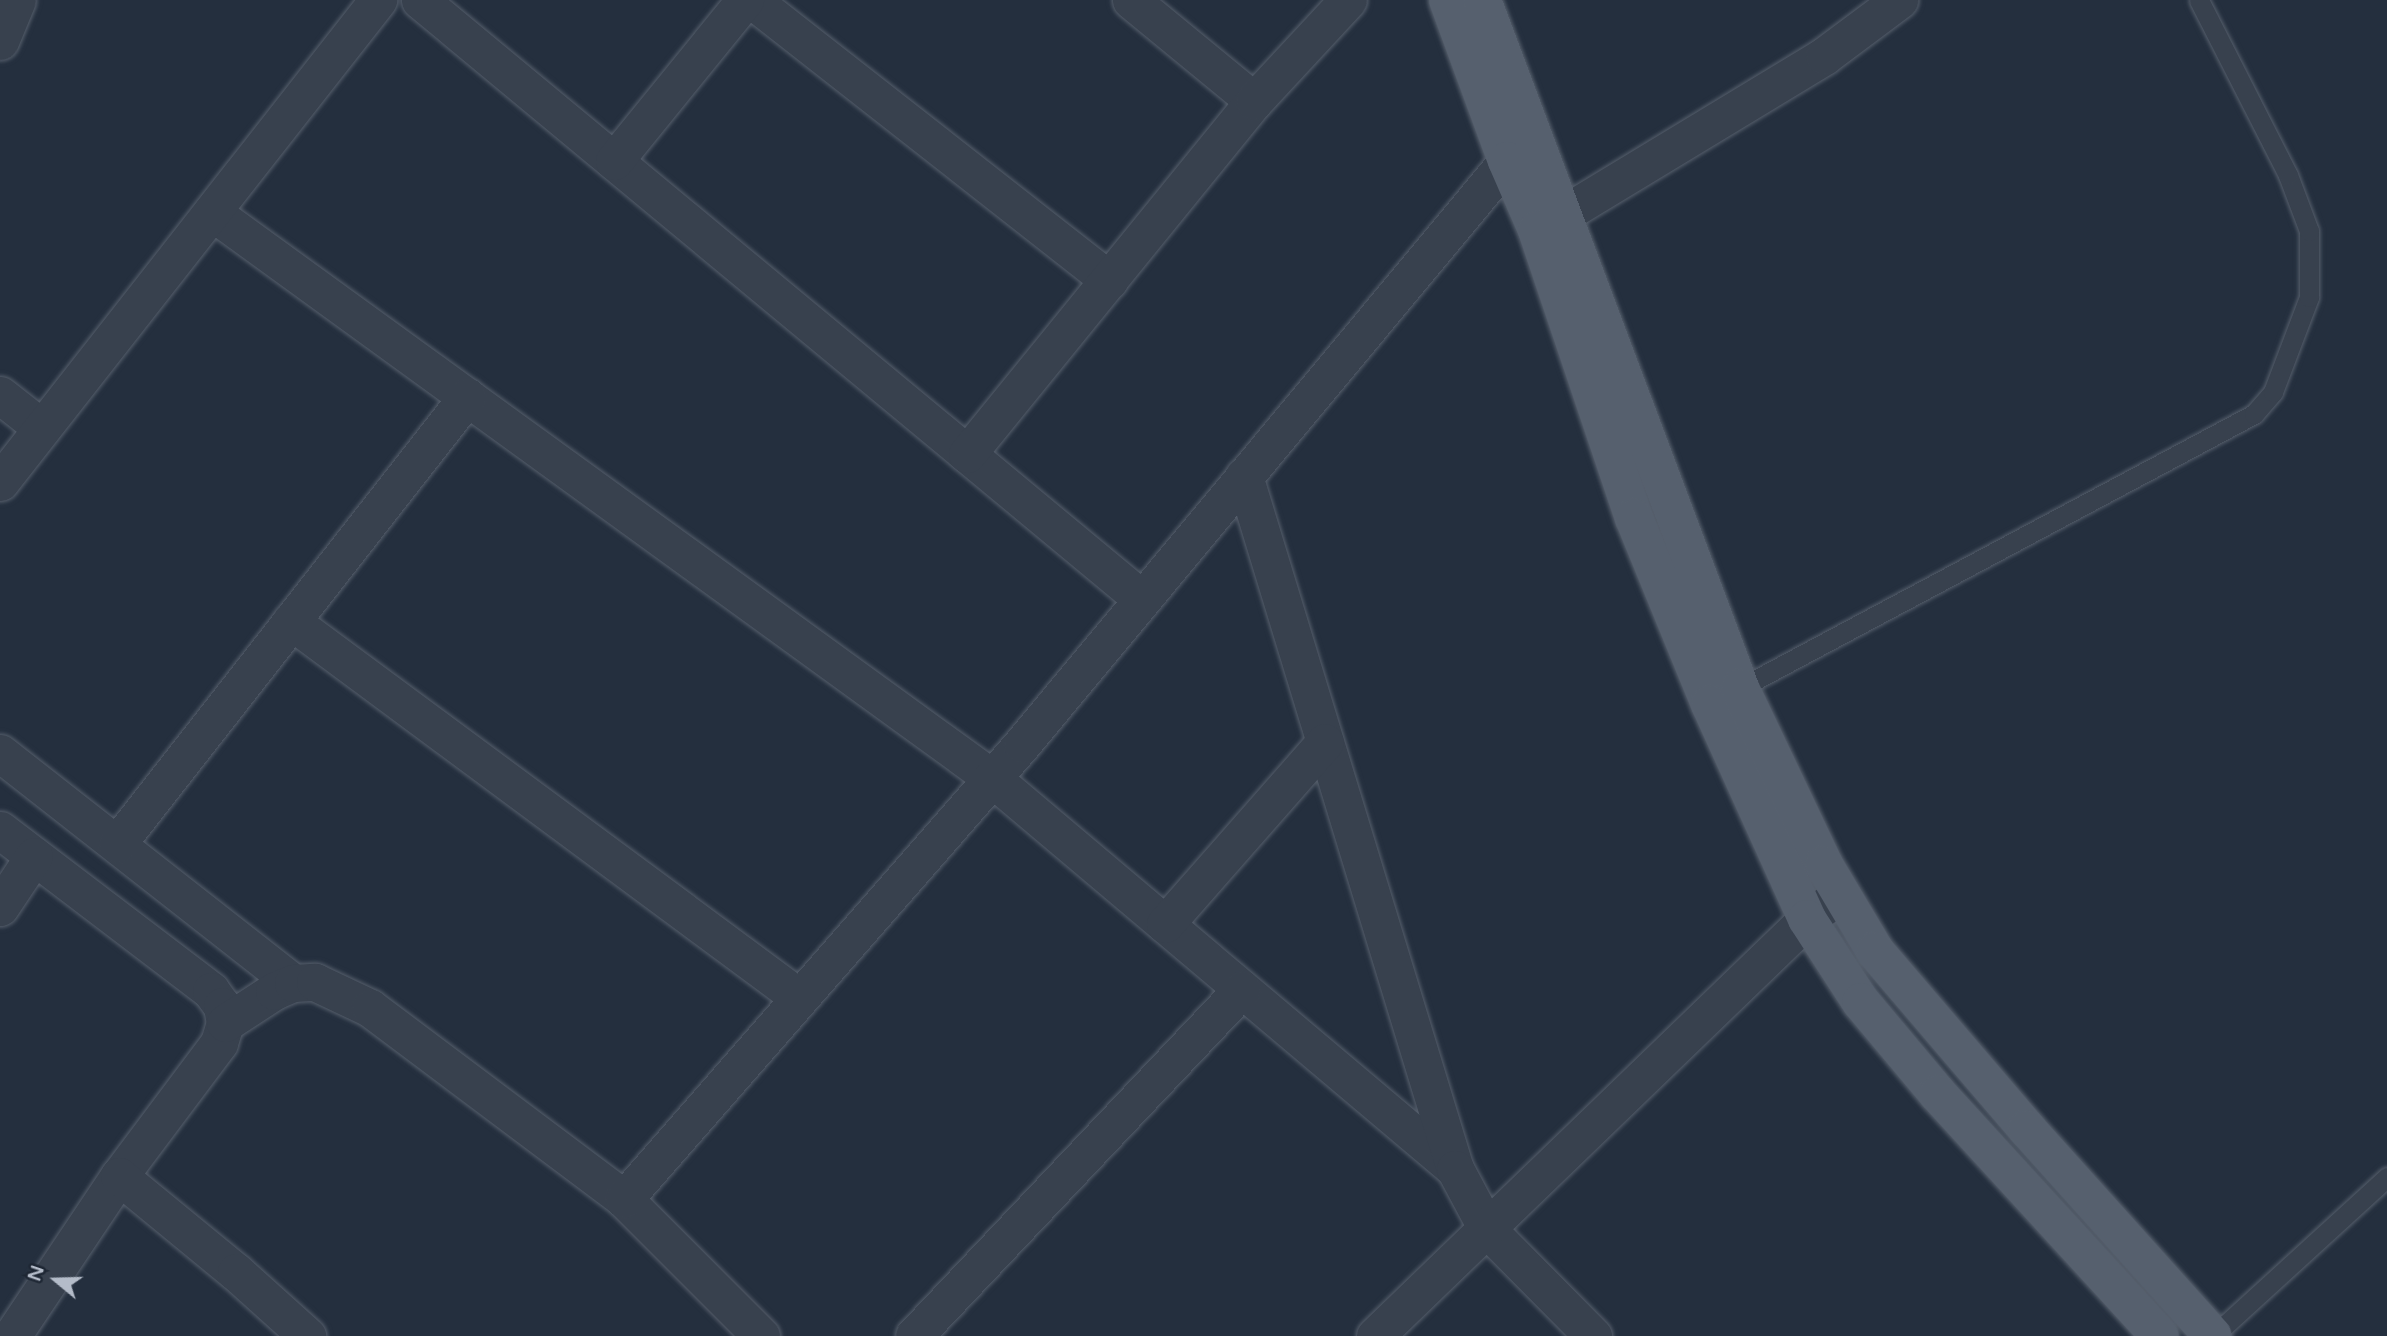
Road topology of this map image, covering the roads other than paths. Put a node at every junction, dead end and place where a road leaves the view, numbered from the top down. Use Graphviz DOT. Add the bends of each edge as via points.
graph roads {
  1 [pos="17,0"];
  2 [pos="378,0"];
  3 [pos="420,0"];
  4 [pos="745,0"];
  5 [pos="752,0"];
  6 [pos="1131,0"];
  7 [pos="1348,0"];
  8 [pos="1448,0"];
  9 [pos="1482,0"];
  10 [pos="2199,0"];
  11 [pos="1887,4"];
  12 [pos="0,41"];
  13 [pos="1254,101"];
  14 [pos="614,161"];
  15 [pos="1507,162"];
  16 [pos="212,212"];
  17 [pos="1550,222"];
  18 [pos="1109,280"];
  19 [pos="0,395"];
  20 [pos="467,397"];
  21 [pos="42,428"];
  22 [pos="967,454"];
  23 [pos="1244,476"];
  24 [pos="0,482"];
  25 [pos="1142,599"];
  26 [pos="292,621"];
  27 [pos="1740,688"];
  28 [pos="1325,742"];
  29 [pos="0,753"];
  30 [pos="992,778"];
  31 [pos="0,830"];
  32 [pos="117,844"];
  33 [pos="34,856"];
  34 [pos="1841,894"];
  35 [pos="0,907"];
  36 [pos="1807,919"];
  37 [pos="1165,924"];
  38 [pos="293,983"];
  39 [pos="1242,989"];
  40 [pos="800,998"];
  41 [pos="225,1023"];
  42 [pos="1455,1169"];
  43 [pos="119,1176"];
  44 [pos="2387,1177"];
  45 [pos="624,1199"];
  46 [pos="1487,1229"];
  47 [pos="305,1335"];
  48 [pos="12,1336"];
  49 [pos="761,1336"];
  50 [pos="914,1336"];
  51 [pos="1374,1336"];
  52 [pos="1594,1336"];
  53 [pos="2160,1336"];
  54 [pos="2213,1336"];
  1 -- 12 [label="street"];
  2 -- 16 [label="street"];
  3 -- 14 [label="street"];
  4 -- 14 [label="street"];
  5 -- 18 [label="street"];
  6 -- 13 [label="street"];
  7 -- 13 [label="street"];
  8 -- 15 [label="main road"];
  9 -- 17 [label="main road"];
  10 -- 27 [label="lane" via="2288,175 2309,231 2309,297 2273,392 2254,414"];
  11 -- 17 [label="street" via="1824,55"];
  13 -- 18 [label="street"];
  14 -- 22 [label="street"];
  15 -- 17 [label="main road"];
  15 -- 23 [label="street"];
  16 -- 20 [label="street"];
  16 -- 21 [label="street"];
  17 -- 27 [label="main road"];
  17 -- 36 [label="main road" via="1634,518 1710,704"];
  18 -- 22 [label="street"];
  19 -- 21 [label="street"];
  20 -- 26 [label="street"];
  20 -- 30 [label="street"];
  21 -- 24 [label="street"];
  22 -- 25 [label="street"];
  23 -- 25 [label="street"];
  23 -- 28 [label="street"];
  25 -- 30 [label="street"];
  26 -- 32 [label="street"];
  26 -- 40 [label="street"];
  27 -- 34 [label="main road"];
  28 -- 37 [label="street"];
  28 -- 42 [label="street"];
  29 -- 32 [label="street"];
  30 -- 37 [label="street"];
  30 -- 40 [label="street"];
  31 -- 33 [label="street"];
  32 -- 38 [label="street"];
  33 -- 35 [label="street"];
  33 -- 41 [label="street" via="211,990 222,1006"];
  34 -- 36 [label="street"];
  34 -- 54 [label="main road" via="1875,951"];
  36 -- 46 [label="street"];
  36 -- 53 [label="main road" via="1861,1002 1938,1094"];
  37 -- 39 [label="street"];
  38 -- 41 [label="street" via="274,990"];
  38 -- 45 [label="street" via="315,982 370,1008"];
  39 -- 42 [label="street"];
  39 -- 50 [label="street"];
  40 -- 45 [label="street"];
  41 -- 43 [label="street" via="219,1042"];
  42 -- 46 [label="street"];
  43 -- 47 [label="street"];
  43 -- 48 [label="street"];
  44 -- 54 [label="lane"];
  45 -- 49 [label="street"];
  46 -- 51 [label="street"];
  46 -- 52 [label="street"];
}
